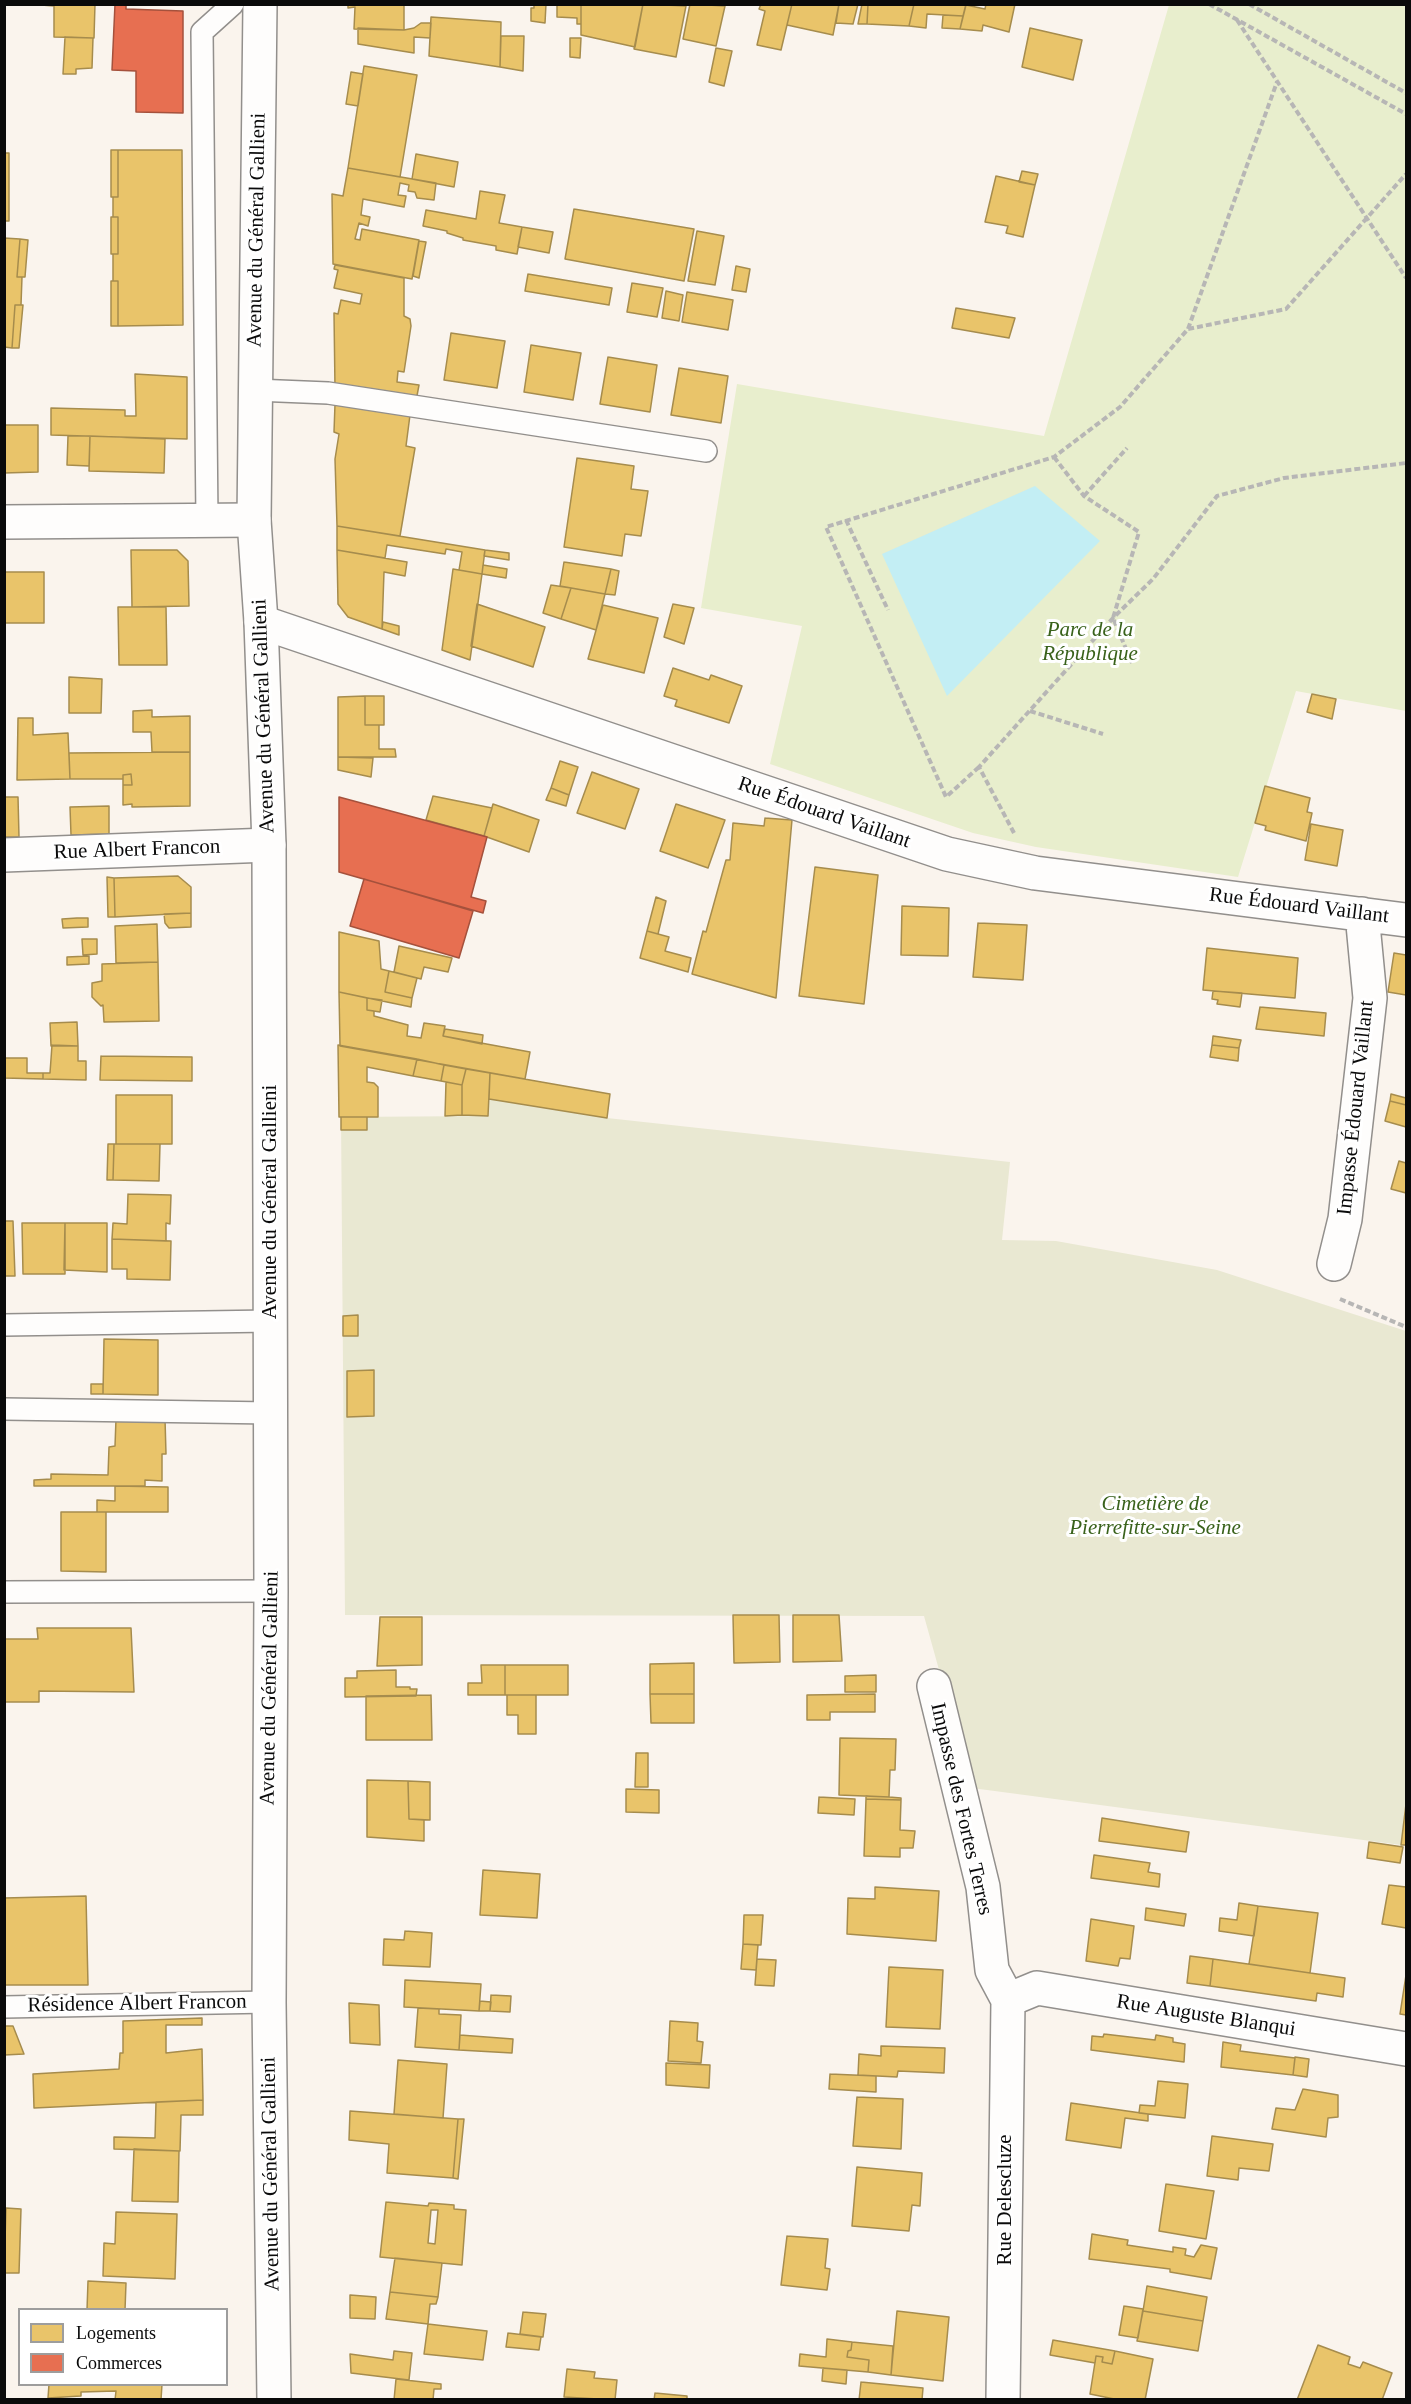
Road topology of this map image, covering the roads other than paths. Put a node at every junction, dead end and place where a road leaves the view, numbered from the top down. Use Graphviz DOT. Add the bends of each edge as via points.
graph roads {
  1 [pos="233,4"];
  2 [pos="260,4"];
  3 [pos="255,390"];
  4 [pos="706,451"];
  5 [pos="207,520"];
  6 [pos="254,520"];
  7 [pos="4,522"];
  8 [pos="261,622"];
  9 [pos="269,845"];
  10 [pos="4,855"];
  11 [pos="1362,915"];
  12 [pos="1407,920"];
  13 [pos="1334,1264"];
  14 [pos="271,1321"];
  15 [pos="4,1325"];
  16 [pos="4,1409"];
  17 [pos="271,1413"];
  18 [pos="4,1592"];
  19 [pos="272,1592"];
  20 [pos="933,1686"];
  21 [pos="1008,2000"];
  22 [pos="269,2002"];
  23 [pos="4,2007"];
  24 [pos="1407,2049"];
  25 [pos="274,2400"];
  26 [pos="1003,2400"];
  1 -- 5 [label="lane" via="202,32"];
  2 -- 3 [label="street, Avenue du Général Gallieni"];
  3 -- 4 [label="lane" via="328,393"];
  3 -- 6 [label="street, Avenue du Général Gallieni"];
  5 -- 6 [label="street"];
  5 -- 7 [label="street"];
  6 -- 8 [label="street, Avenue du Général Gallieni"];
  8 -- 9 [label="street, Avenue du Général Gallieni"];
  8 -- 11 [label="street, Rue Édouard Vaillant" via="947,854 1035,873"];
  9 -- 10 [label="street, Rue Albert Francon"];
  9 -- 14 [label="street, Avenue du Général Gallieni"];
  11 -- 12 [label="street, Rue Édouard Vaillant"];
  11 -- 13 [label="street, Impasse Édouard Vaillant" via="1370,998 1345,1219"];
  14 -- 15 [label="lane"];
  14 -- 17 [label="street, Avenue du Général Gallieni"];
  16 -- 17 [label="lane"];
  17 -- 19 [label="street, Avenue du Général Gallieni"];
  18 -- 19 [label="lane"];
  19 -- 22 [label="street, Avenue du Général Gallieni"];
  20 -- 21 [label="street, Impasse des Fortes Terres" via="983,1887 992,1970"];
  21 -- 24 [label="street, Rue Auguste Blanqui" via="1037,1989"];
  21 -- 26 [label="street, Rue Delescluze"];
  22 -- 23 [label="lane, Résidence Albert Francon"];
  22 -- 25 [label="street, Avenue du Général Gallieni"];
}
